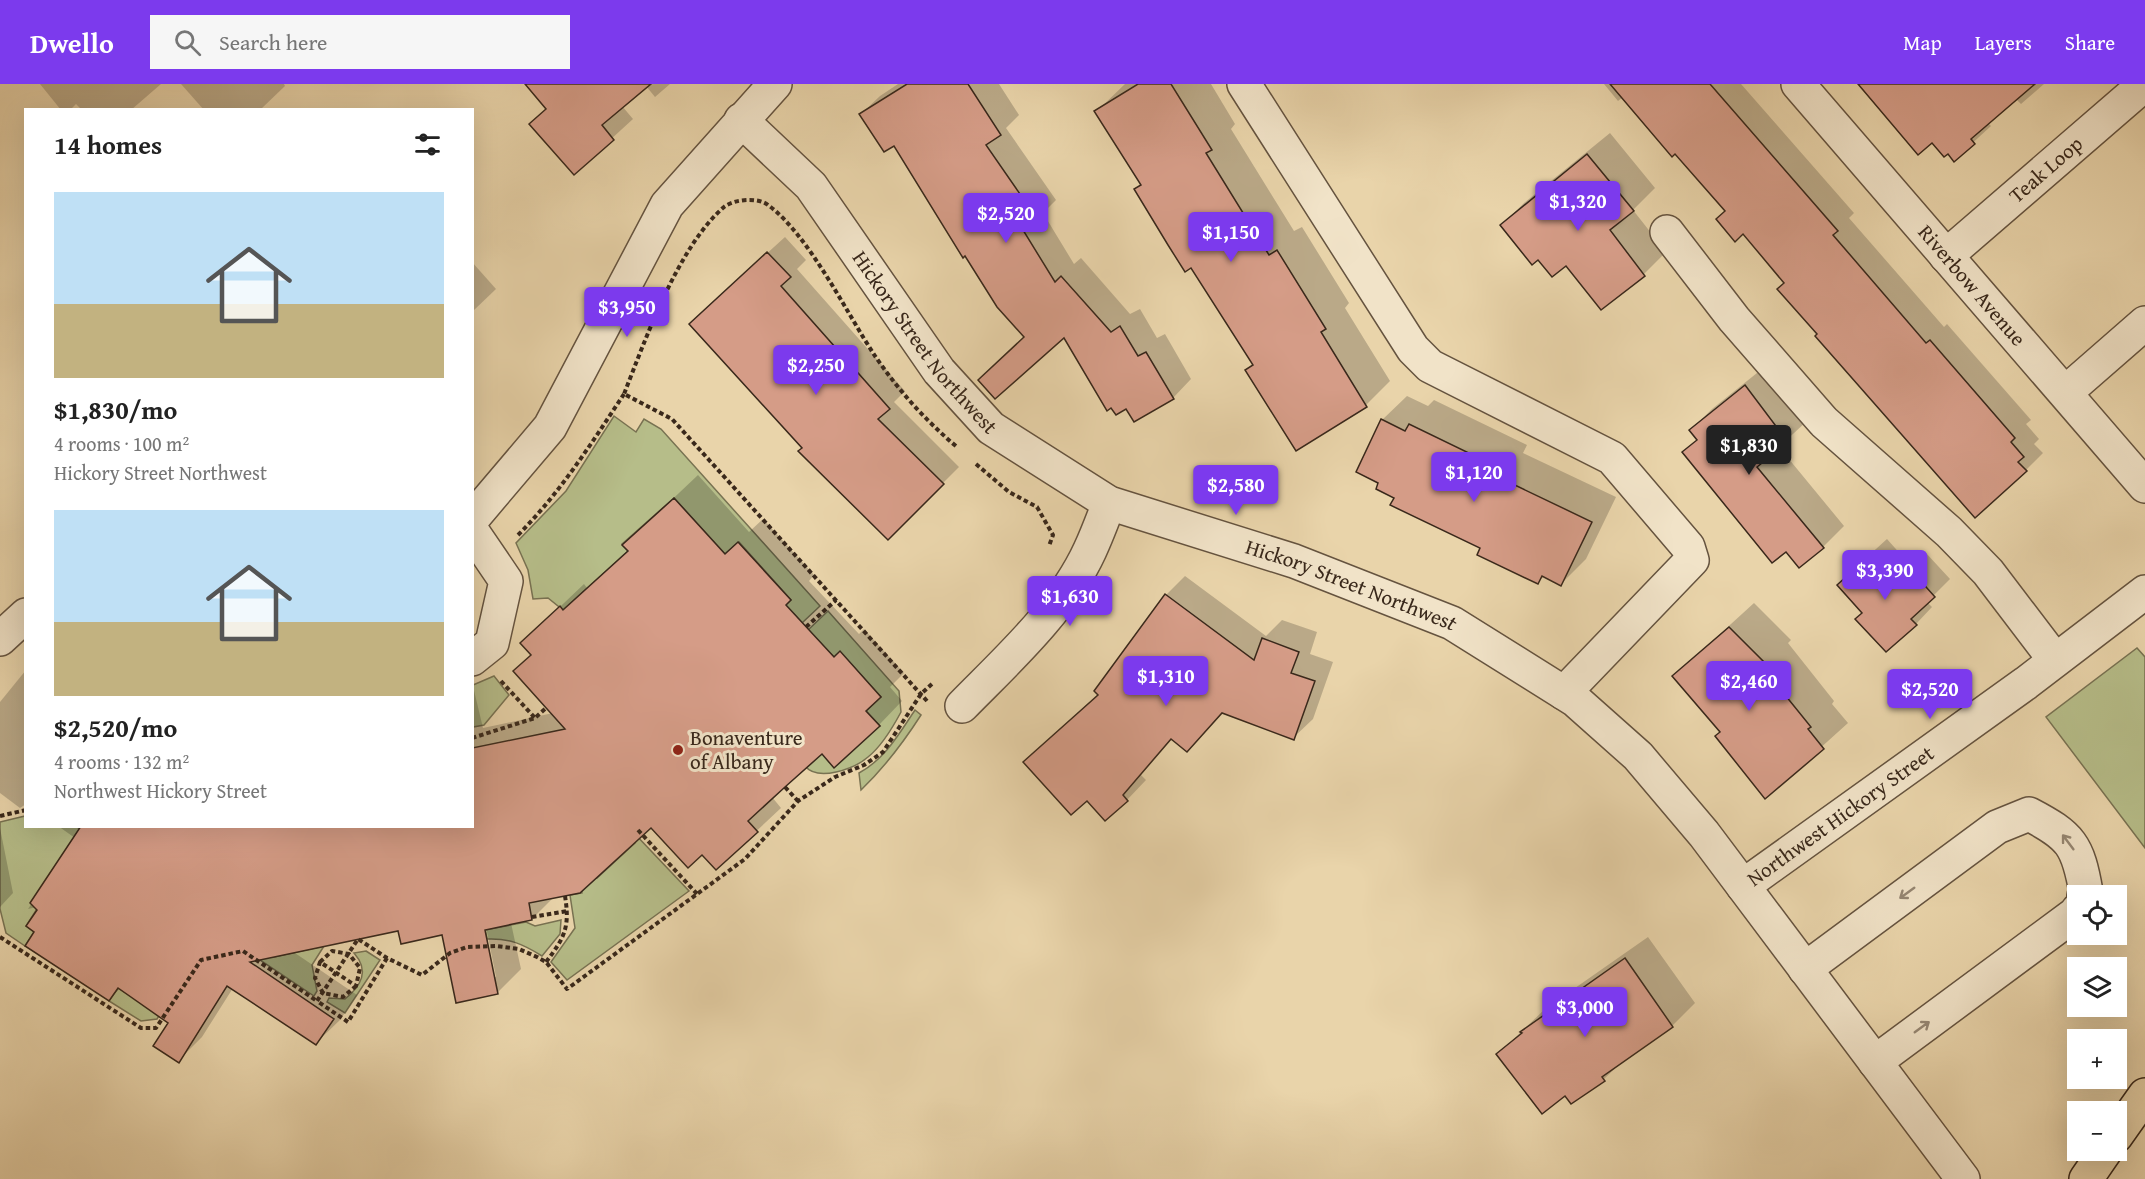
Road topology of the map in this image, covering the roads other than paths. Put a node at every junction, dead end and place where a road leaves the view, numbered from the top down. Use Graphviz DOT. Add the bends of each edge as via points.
graph roads {
  1 [pos="774,84"];
  2 [pos="1244,84"];
  3 [pos="1798,84"];
  4 [pos="2145,84"];
  5 [pos="741,120"];
  6 [pos="1667,232"];
  7 [pos="1946,256"];
  8 [pos="2145,323"];
  9 [pos="2066,392"];
  10 [pos="2145,486"];
  11 [pos="1109,503"];
  12 [pos="474,517"];
  13 [pos="474,534"];
  14 [pos="2137,609"];
  15 [pos="24,617"];
  16 [pos="0,639"];
  17 [pos="476,657"];
  18 [pos="2055,660"];
  19 [pos="1564,693"];
  20 [pos="948,707"];
  21 [pos="2085,885"];
  22 [pos="1743,886"];
  23 [pos="2067,920"];
  24 [pos="1805,969"];
  25 [pos="1875,1062"];
  26 [pos="2145,1095"];
  27 [pos="2127,1120"];
  28 [pos="2098,1161"];
  29 [pos="1964,1179"];
  30 [pos="2086,1179"];
  1 -- 5 [label="street"];
  2 -- 19 [label="street" via="1413,349 1430,366 1612,458 1688,547 1692,560"];
  3 -- 7 [label="street, Riverbow Avenue"];
  4 -- 7 [label="street, Teak Loop"];
  5 -- 11 [label="street, Hickory Street Northwest" via="811,186 939,371 991,428"];
  5 -- 12 [label="street" via="667,205 550,427"];
  6 -- 18 [label="street" via="1734,319 1824,422 1950,532 1988,572"];
  7 -- 9 [label="street, Riverbow Avenue"];
  8 -- 9 [label="street"];
  9 -- 10 [label="street, Riverbow Avenue"];
  11 -- 19 [label="street, Hickory Street Northwest" via="1294,561 1452,623"];
  11 -- 20 [label="street" via="1090,552 1062,596 1031,635"];
  13 -- 17 [label="street" via="506,581 492,644"];
  14 -- 18 [label="street, Northwest Hickory Street"];
  15 -- 16 [label="street"];
  18 -- 22 [label="street, Northwest Hickory Street"];
  19 -- 22 [label="street, Hickory Street Northwest" via="1638,756"];
  21 -- 24 [label="street, one-way" via="2080,858 2059,830 2029,814 1997,827"];
  22 -- 24 [label="street, Northwest Hickory Street"];
  25 -- 23 [label="street, one-way"];
  24 -- 25 [label="street, Northwest Hickory Street"];
  25 -- 29 [label="street, Northwest Hickory Street"];
  26 -- 27 [label="main road"];
  28 -- 30 [label="main road"];
}
